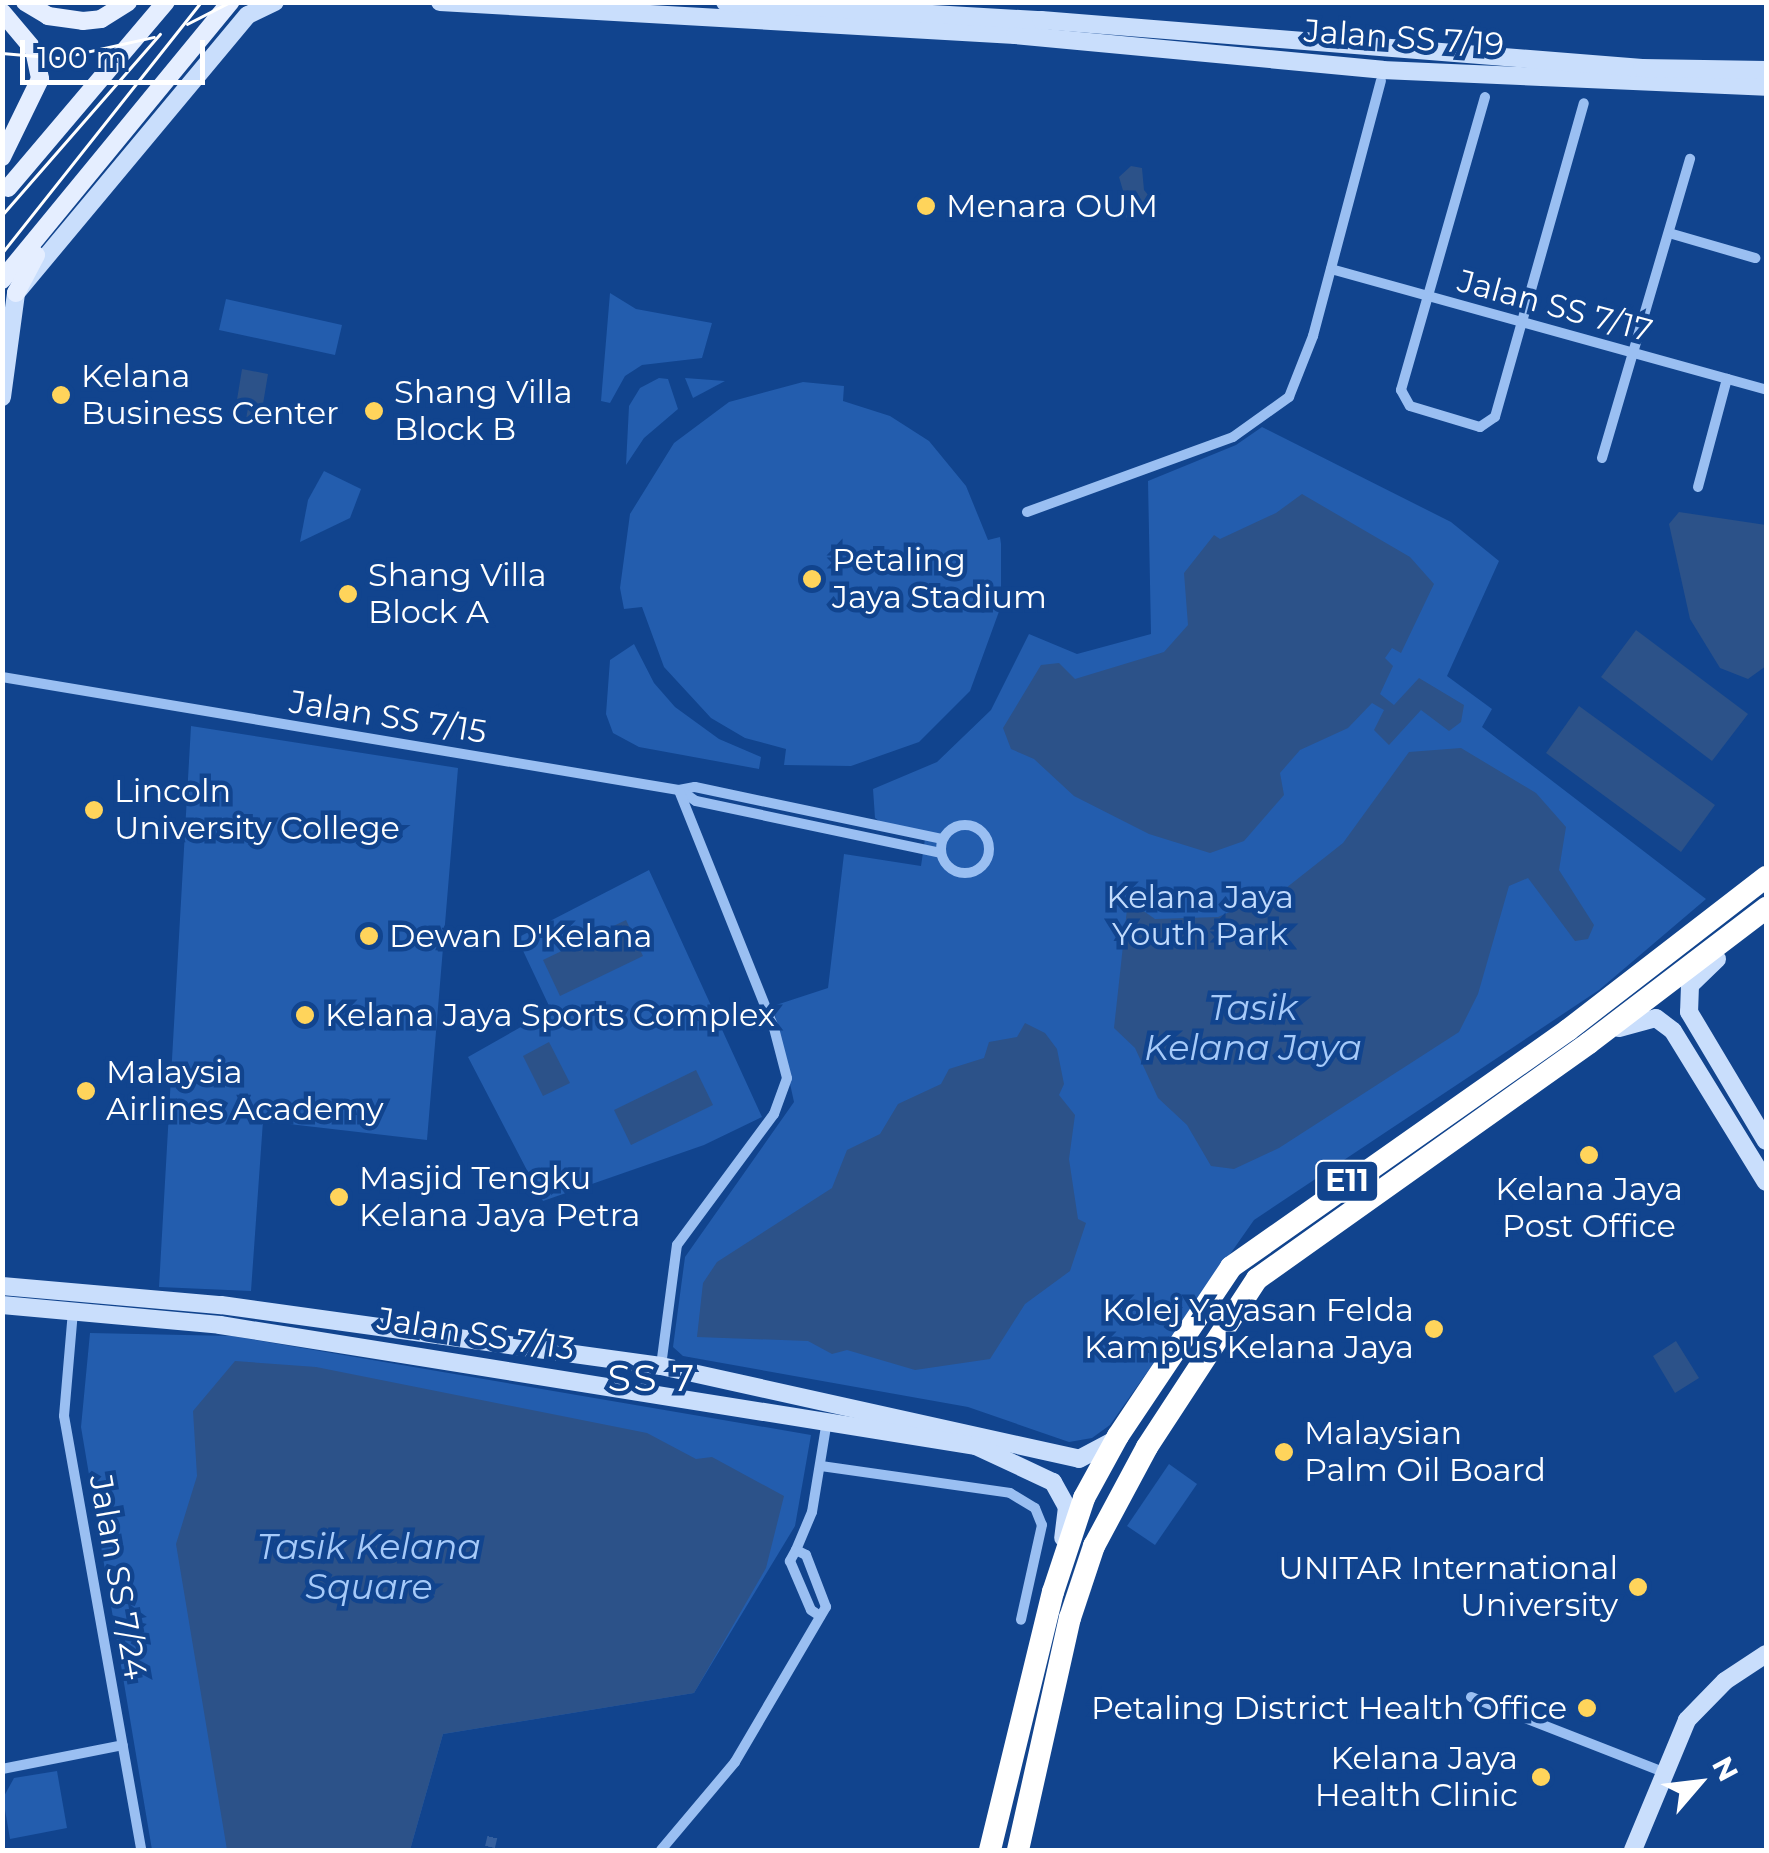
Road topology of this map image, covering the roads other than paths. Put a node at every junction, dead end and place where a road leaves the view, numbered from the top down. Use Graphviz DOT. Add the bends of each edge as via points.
graph roads {
  1 [pos="24,2"];
  2 [pos="128,2"];
  3 [pos="166,2"];
  4 [pos="230,2"];
  5 [pos="275,2"];
  6 [pos="440,2"];
  7 [pos="725,2"];
  8 [pos="2,12"];
  9 [pos="1766,70"];
  10 [pos="1381,80"];
  11 [pos="1766,88"];
  12 [pos="1485,97"];
  13 [pos="1584,103"];
  14 [pos="2,158"];
  15 [pos="1690,159"];
  16 [pos="8,188"];
  17 [pos="1668,233"];
  18 [pos="1756,258"];
  19 [pos="1331,270"];
  20 [pos="9,286"];
  21 [pos="1427,296"];
  22 [pos="1523,323"];
  23 [pos="1633,353"];
  24 [pos="1727,379"];
  25 [pos="1766,390"];
  26 [pos="2,397"];
  27 [pos="1602,458"];
  28 [pos="1698,487"];
  29 [pos="1026,512"];
  30 [pos="2,677"];
  31 [pos="679,790"];
  32 [pos="792,805"];
  33 [pos="790,820"];
  34 [pos="942,839"];
  35 [pos="941,854"];
  36 [pos="1766,877"];
  37 [pos="1766,908"];
  38 [pos="1766,922"];
  39 [pos="1716,960"];
  40 [pos="1619,1028"];
  41 [pos="1589,1044"];
  42 [pos="1766,1141"];
  43 [pos="1766,1182"];
  44 [pos="2,1286"];
  45 [pos="115,1296"];
  46 [pos="2,1306"];
  47 [pos="73,1311"];
  48 [pos="122,1315"];
  49 [pos="661,1366"];
  50 [pos="826,1399"];
  51 [pos="827,1419"];
  52 [pos="1118,1436"];
  53 [pos="820,1466"];
  54 [pos="1053,1592"];
  55 [pos="1021,1620"];
  56 [pos="1766,1654"];
  57 [pos="1470,1697"];
  58 [pos="123,1745"];
  59 [pos="2,1769"];
  60 [pos="1661,1771"];
  61 [pos="141,1850"];
  62 [pos="661,1850"];
  63 [pos="990,1850"];
  64 [pos="1018,1850"];
  65 [pos="1633,1850"];
  1 -- 2 [label="main road" via="48,16 83,21"];
  3 -- 16 [label="main road"];
  4 -- 20 [label="main road"];
  5 -- 20 [label="street" via="248,15"];
  6 -- 11 [label="street, Jalan SS 7/19" via="1015,35 1382,70"];
  7 -- 9 [label="street, Jalan SS 7/19" via="1042,20 1394,52"];
  8 -- 14 [label="main road" via="34,50 40,80"];
  10 -- 19 [label="street"];
  12 -- 21 [label="street"];
  13 -- 22 [label="street"];
  15 -- 17 [label="street"];
  17 -- 18 [label="street"];
  17 -- 23 [label="street"];
  19 -- 21 [label="street, Jalan SS 7/17"];
  19 -- 29 [label="street" via="1289,396 1233,437"];
  20 -- 26 [label="street"];
  21 -- 22 [label="street, Jalan SS 7/17"];
  21 -- 22 [label="street" via="1401,390 1410,406 1480,427 1494,417"];
  22 -- 23 [label="street, Jalan SS 7/17"];
  23 -- 24 [label="street, Jalan SS 7/17"];
  23 -- 27 [label="street"];
  24 -- 25 [label="street, Jalan SS 7/17"];
  24 -- 28 [label="street"];
  30 -- 31 [label="street, Jalan SS 7/15"];
  31 -- 32 [label="street, Jalan SS 7/15"];
  31 -- 33 [label="street" via="696,801"];
  31 -- 49 [label="street" via="774,1028 787,1078 774,1114 678,1244"];
  32 -- 33 [label="street"];
  32 -- 34 [label="street, Jalan SS 7/15"];
  33 -- 35 [label="street"];
  34 -- 35 [label="street"];
  34 -- 35 [label="street" via="959,826 974,827 989,852 968,874 952,870"];
  36 -- 52 [label="highway, E11" via="1568,1030 1254,1246 1231,1267"];
  37 -- 41 [label="highway, E11"];
  38 -- 39 [label="highway"];
  39 -- 40 [label="highway"];
  39 -- 42 [label="street" via="1690,985 1689,1012"];
  40 -- 41 [label="highway"];
  40 -- 43 [label="street" via="1656,1018 1673,1030"];
  41 -- 64 [label="highway, E11" via="1256,1279 1128,1478 1094,1546 1070,1618"];
  44 -- 45 [label="street, Jalan SS 7/13"];
  45 -- 48 [label="street"];
  45 -- 49 [label="street, Jalan SS 7/13" via="374,1324"];
  46 -- 47 [label="street, Jalan SS 7/13"];
  47 -- 48 [label="street, Jalan SS 7/13"];
  47 -- 58 [label="street, Jalan SS 7/24" via="64,1416"];
  48 -- 51 [label="street, Jalan SS 7/13"];
  49 -- 50 [label="street, Jalan SS 7/13"];
  50 -- 51 [label="street"];
  50 -- 52 [label="street, Jalan SS 7/13" via="1078,1459"];
  51 -- 53 [label="street"];
  51 -- 54 [label="street, Jalan SS 7/13" via="976,1446 1047,1476 1067,1507"];
  52 -- 54 [label="highway, E11" via="1084,1498"];
  53 -- 55 [label="street" via="980,1488 1035,1508 1042,1525"];
  53 -- 62 [label="street" via="812,1512 790,1562 820,1616 735,1762"];
  54 -- 63 [label="highway, E11"];
  56 -- 60 [label="street" via="1702,1704"];
  57 -- 60 [label="street"];
  58 -- 59 [label="street"];
  58 -- 61 [label="street, Jalan SS 7/24"];
  60 -- 65 [label="street"];
}
